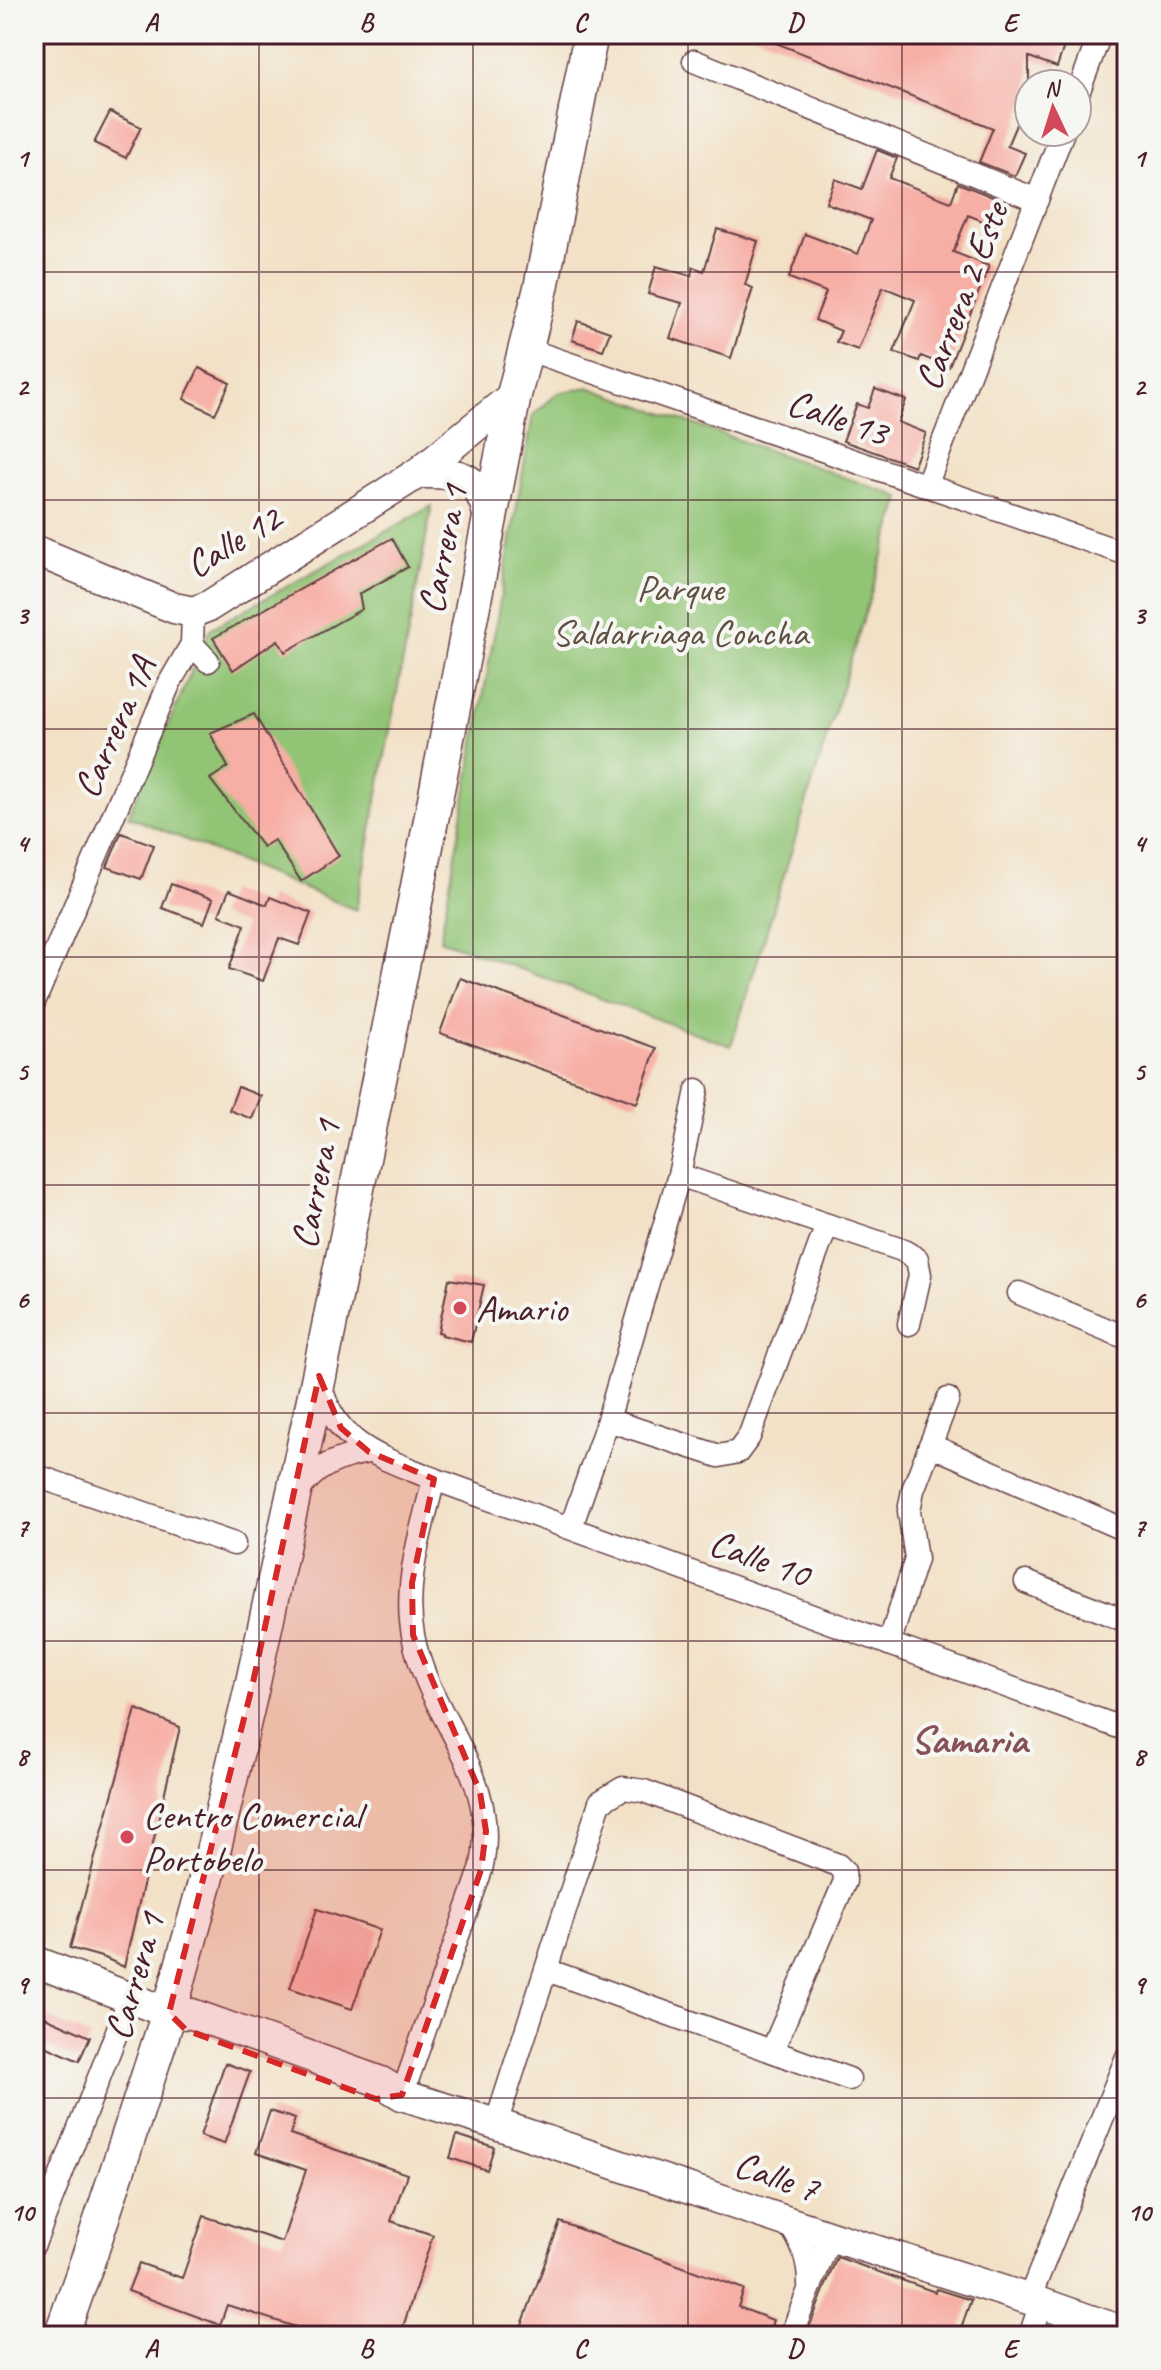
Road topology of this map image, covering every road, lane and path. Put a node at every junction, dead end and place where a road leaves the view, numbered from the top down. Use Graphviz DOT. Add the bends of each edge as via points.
graph roads {
  1 [pos="591,34"];
  2 [pos="1100,34"];
  3 [pos="694,61"];
  4 [pos="1087,68"];
  5 [pos="1057,148"];
  6 [pos="1037,200"];
  7 [pos="526,349"];
  8 [pos="514,395"];
  9 [pos="418,473"];
  10 [pos="926,486"];
  11 [pos="490,523"];
  12 [pos="34,550"];
  13 [pos="1127,554"];
  14 [pos="193,612"];
  15 [pos="192,644"];
  16 [pos="208,661"];
  17 [pos="34,1002"];
  18 [pos="697,1090"];
  19 [pos="679,1175"];
  20 [pos="827,1225"];
  21 [pos="1019,1293"];
  22 [pos="909,1324"];
  23 [pos="1127,1338"];
  24 [pos="319,1376"];
  25 [pos="948,1399"];
  26 [pos="608,1420"];
  27 [pos="930,1445"];
  28 [pos="369,1452"];
  29 [pos="34,1475"];
  30 [pos="434,1479"];
  31 [pos="292,1500"];
  32 [pos="571,1527"];
  33 [pos="1127,1531"];
  34 [pos="234,1544"];
  35 [pos="1026,1582"];
  36 [pos="1125,1612"];
  37 [pos="889,1644"];
  38 [pos="1127,1730"];
  39 [pos="34,1961"];
  40 [pos="547,1970"];
  41 [pos="130,1998"];
  42 [pos="169,2013"];
  43 [pos="772,2051"];
  44 [pos="1127,2057"];
  45 [pos="849,2079"];
  46 [pos="402,2095"];
  47 [pos="496,2124"];
  48 [pos="788,2222"];
  49 [pos="830,2236"];
  50 [pos="34,2244"];
  51 [pos="809,2289"];
  52 [pos="1035,2301"];
  53 [pos="1127,2333"];
  54 [pos="61,2336"];
  55 [pos="791,2336"];
  56 [pos="1030,2336"];
  1 -- 7 [label="main road, Carrera 1"];
  2 -- 4 [label="street"];
  3 -- 6 [label="street"];
  5 -- 6 [label="street, Carrera 2 Este"];
  6 -- 10 [label="street, Carrera 2 Este"];
  7 -- 8 [label="main road, Carrera 1"];
  7 -- 10 [label="street, Calle 13"];
  8 -- 9 [label="street, Calle 12"];
  8 -- 11 [label="main road, Carrera 1"];
  9 -- 11 [label="street" via="465,478 482,494"];
  9 -- 14 [label="street, Calle 12"];
  10 -- 13 [label="street, Calle 13"];
  11 -- 24 [label="main road, Carrera 1"];
  12 -- 14 [label="street, Calle 12"];
  14 -- 15 [label="street, Carrera 1A"];
  15 -- 16 [label="street"];
  15 -- 17 [label="street, Carrera 1A" via="170,682"];
  18 -- 19 [label="street"];
  19 -- 20 [label="street"];
  19 -- 26 [label="street"];
  20 -- 22 [label="street" via="917,1259 920,1275"];
  20 -- 26 [label="street" via="749,1437 738,1452 719,1456"];
  21 -- 23 [label="street"];
  24 -- 28 [label="street" via="330,1412"];
  24 -- 31 [label="main road, Carrera 1"];
  25 -- 27 [label="street"];
  26 -- 32 [label="street"];
  27 -- 33 [label="street"];
  27 -- 37 [label="street" via="909,1511 916,1559"];
  28 -- 30 [label="street, Calle 10"];
  28 -- 31 [label="street" via="324,1465"];
  29 -- 34 [label="street"];
  30 -- 32 [label="street, Calle 10"];
  30 -- 46 [label="street" via="416,1553 413,1635 480,1792 486,1831 481,1870"];
  31 -- 42 [label="main road, Carrera 1" via="209,1869"];
  32 -- 37 [label="street, Calle 10"];
  35 -- 36 [label="street"];
  37 -- 38 [label="street, Calle 10"];
  39 -- 41 [label="street, Calle 7"];
  40 -- 43 [label="street"];
  40 -- 43 [label="street" via="600,1802 623,1788 644,1791 844,1871 845,1881"];
  40 -- 47 [label="street"];
  41 -- 42 [label="street, Calle 7"];
  41 -- 50 [label="street"];
  42 -- 46 [label="street, Calle 7" via="192,2014 381,2082"];
  42 -- 54 [label="main road, Carrera 1"];
  43 -- 45 [label="street"];
  44 -- 52 [label="street"];
  46 -- 47 [label="street, Calle 7"];
  47 -- 48 [label="street, Calle 7"];
  48 -- 49 [label="street, Calle 7"];
  48 -- 51 [label="street" via="805,2254"];
  49 -- 51 [label="street"];
  49 -- 52 [label="street, Calle 7"];
  51 -- 55 [label="street"];
  52 -- 53 [label="street, Calle 7"];
  52 -- 56 [label="street"];
}
